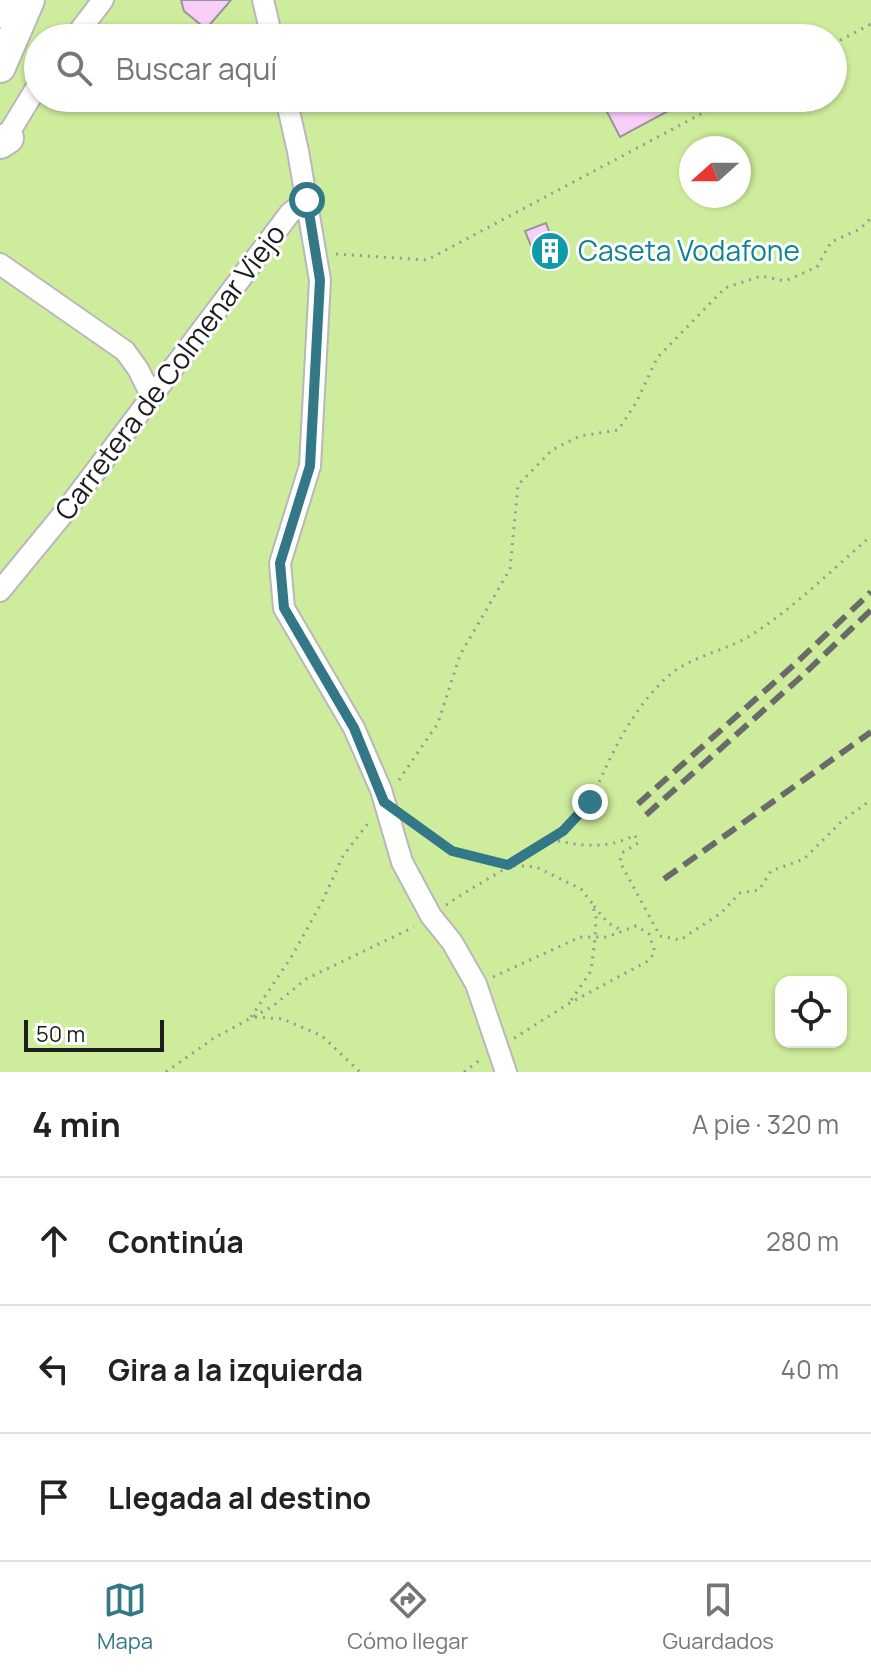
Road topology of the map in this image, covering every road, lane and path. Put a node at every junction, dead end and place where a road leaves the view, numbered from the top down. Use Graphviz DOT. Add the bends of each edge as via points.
graph roads {
  1 [pos="6,0"];
  2 [pos="29,0"];
  3 [pos="103,0"];
  4 [pos="263,0"];
  5 [pos="0,12"];
  6 [pos="85,24"];
  7 [pos="269,24"];
  8 [pos="871,24"];
  9 [pos="847,37"];
  10 [pos="0,67"];
  11 [pos="24,108"];
  12 [pos="289,112"];
  13 [pos="705,112"];
  14 [pos="3,143"];
  15 [pos="307,200"];
  16 [pos="871,218"];
  17 [pos="332,254"];
  18 [pos="0,264"];
  19 [pos="152,397"];
  20 [pos="871,536"];
  21 [pos="0,591"];
  22 [pos="871,800"];
  23 [pos="384,802"];
  24 [pos="550,839"];
  25 [pos="508,865"];
  26 [pos="592,903"];
  27 [pos="431,916"];
  28 [pos="624,930"];
  29 [pos="595,939"];
  30 [pos="476,984"];
  31 [pos="568,1004"];
  32 [pos="251,1017"];
  33 [pos="498,1048"];
  34 [pos="166,1072"];
  35 [pos="360,1072"];
  36 [pos="464,1072"];
  37 [pos="506,1072"];
  1 -- 5 [label="highway"];
  2 -- 10 [label="highway"];
  3 -- 6 [label="street"];
  4 -- 7 [label="street"];
  8 -- 9 [label="path"];
  11 -- 14 [label="street"];
  12 -- 15 [label="street, Carretera de Colmenar Viejo"];
  13 -- 17 [label="path" via="427,260"];
  15 -- 19 [label="street, Carretera de Colmenar Viejo" via="290,213"];
  15 -- 23 [label="street" via="320,280 310,466 280,563 284,608 354,728"];
  16 -- 23 [label="path" via="831,242 817,267 785,281 761,276 725,288 657,358 618,430 580,436 552,450 518,485 510,569 460,655 438,723"];
  18 -- 19 [label="street" via="125,351"];
  19 -- 21 [label="street, Carretera de Colmenar Viejo"];
  20 -- 24 [label="path" via="751,635 669,676 632,716 590,802"];
  22 -- 24 [label="path" via="804,859 771,871 759,890 740,893 721,913 680,940 660,936 620,862 622,853 638,843 635,835 597,846"];
  23 -- 25 [label="path" via="452,851"];
  23 -- 27 [label="street" via="402,862"];
  23 -- 32 [label="path" via="343,856 292,956"];
  24 -- 25 [label="path"];
  25 -- 26 [label="path" via="536,867 581,889"];
  25 -- 27 [label="path"];
  26 -- 28 [label="path" via="608,923"];
  26 -- 29 [label="path"];
  27 -- 30 [label="street"];
  27 -- 32 [label="path" via="306,979"];
  28 -- 29 [label="path"];
  28 -- 31 [label="path" via="636,926 649,934 655,952 648,961"];
  29 -- 30 [label="path" via="580,937"];
  29 -- 31 [label="path" via="591,971"];
  30 -- 33 [label="street"];
  31 -- 33 [label="path"];
  32 -- 34 [label="path"];
  32 -- 35 [label="path" via="283,1019 322,1036"];
  33 -- 36 [label="path"];
  33 -- 37 [label="street"];
}
